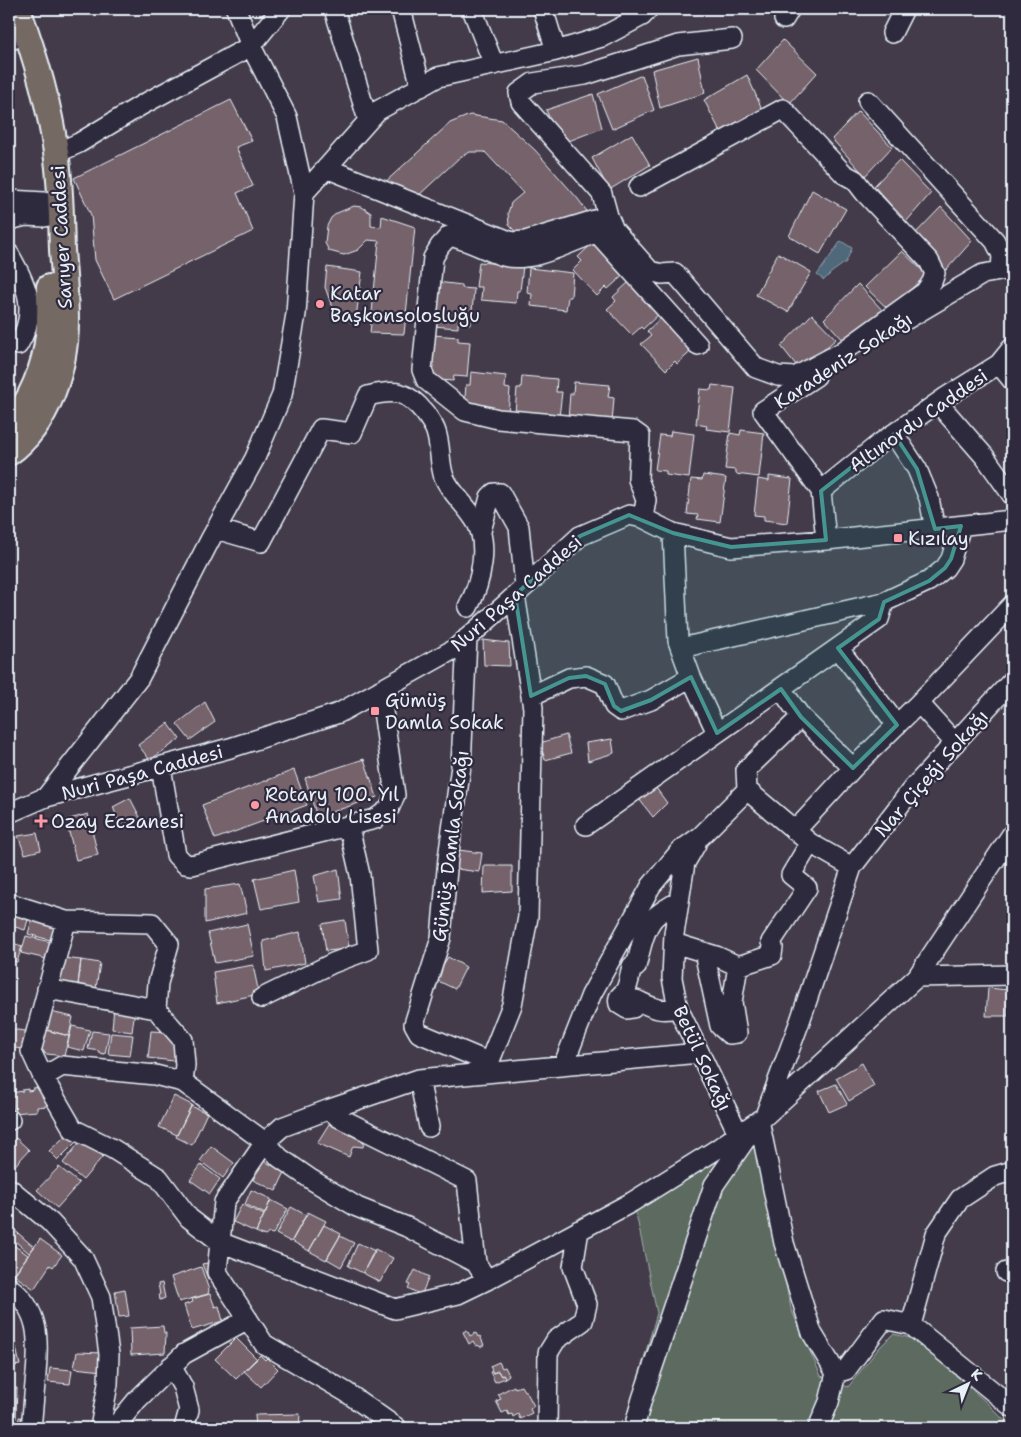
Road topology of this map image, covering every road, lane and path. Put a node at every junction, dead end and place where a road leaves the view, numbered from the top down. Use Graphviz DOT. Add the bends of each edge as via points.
graph roads {
  1 [pos="18,9"];
  2 [pos="236,9"];
  3 [pos="281,9"];
  4 [pos="334,9"];
  5 [pos="401,9"];
  6 [pos="472,9"];
  7 [pos="543,9"];
  8 [pos="648,9"];
  9 [pos="904,9"];
  10 [pos="892,33"];
  11 [pos="10,36"];
  12 [pos="732,39"];
  13 [pos="251,46"];
  14 [pos="556,51"];
  15 [pos="494,65"];
  16 [pos="421,87"];
  17 [pos="868,101"];
  18 [pos="368,120"];
  19 [pos="56,153"];
  20 [pos="326,168"];
  21 [pos="639,187"];
  22 [pos="304,193"];
  23 [pos="9,200"];
  24 [pos="44,209"];
  25 [pos="608,216"];
  26 [pos="9,220"];
  27 [pos="9,254"];
  28 [pos="1006,270"];
  29 [pos="18,344"];
  30 [pos="698,345"];
  31 [pos="1012,348"];
  32 [pos="999,364"];
  33 [pos="1012,380"];
  34 [pos="938,403"];
  35 [pos="9,427"];
  36 [pos="894,434"];
  37 [pos="9,453"];
  38 [pos="821,490"];
  39 [pos="1012,495"];
  40 [pos="643,518"];
  41 [pos="1012,520"];
  42 [pos="961,526"];
  43 [pos="216,529"];
  44 [pos="935,529"];
  45 [pos="481,531"];
  46 [pos="674,533"];
  47 [pos="826,540"];
  48 [pos="520,591"];
  49 [pos="884,602"];
  50 [pos="1012,605"];
  51 [pos="468,607"];
  52 [pos="467,638"];
  53 [pos="681,648"];
  54 [pos="838,648"];
  55 [pos="691,677"];
  56 [pos="1012,681"];
  57 [pos="781,689"];
  58 [pos="380,690"];
  59 [pos="531,696"];
  60 [pos="920,704"];
  61 [pos="801,717"];
  62 [pos="897,725"];
  63 [pos="717,733"];
  64 [pos="955,743"];
  65 [pos="161,767"];
  66 [pos="853,768"];
  67 [pos="747,790"];
  68 [pos="46,797"];
  69 [pos="9,812"];
  70 [pos="586,825"];
  71 [pos="348,827"];
  72 [pos="795,831"];
  73 [pos="1012,834"];
  74 [pos="701,836"];
  75 [pos="810,843"];
  76 [pos="852,867"];
  77 [pos="679,902"];
  78 [pos="9,903"];
  79 [pos="66,922"];
  80 [pos="674,943"];
  81 [pos="704,952"];
  82 [pos="738,966"];
  83 [pos="1012,975"];
  84 [pos="918,976"];
  85 [pos="47,989"];
  86 [pos="262,998"];
  87 [pos="678,1008"];
  88 [pos="156,1009"];
  89 [pos="699,1054"];
  90 [pos="563,1066"];
  91 [pos="486,1068"];
  92 [pos="43,1077"];
  93 [pos="419,1080"];
  94 [pos="182,1082"];
  95 [pos="330,1109"];
  96 [pos="762,1118"];
  97 [pos="429,1127"];
  98 [pos="738,1134"];
  99 [pos="265,1142"];
  100 [pos="1012,1171"];
  101 [pos="9,1188"];
  102 [pos="579,1230"];
  103 [pos="220,1242"];
  104 [pos="476,1263"];
  105 [pos="487,1280"];
  106 [pos="9,1287"];
  107 [pos="248,1319"];
  108 [pos="911,1325"];
  109 [pos="171,1366"];
  110 [pos="836,1373"];
  111 [pos="1012,1407"];
  112 [pos="31,1428"];
  113 [pos="100,1428"];
  114 [pos="114,1428"];
  115 [pos="184,1428"];
  116 [pos="397,1428"];
  117 [pos="548,1428"];
  118 [pos="634,1428"];
  119 [pos="818,1428"];
  1 -- 19 [label="main road, Sarıyer Caddesi" via="45,95"];
  2 -- 13 [label="street"];
  3 -- 13 [label="street"];
  4 -- 18 [label="street"];
  5 -- 16 [label="street"];
  6 -- 15 [label="street"];
  7 -- 14 [label="street"];
  8 -- 14 [label="street" via="642,16 602,37"];
  9 -- 10 [label="street"];
  11 -- 24 [label="main road, Sarıyer Caddesi" via="28,87 34,116 42,157"];
  12 -- 25 [label="street" via="678,45 585,75 533,84 520,93 522,102 602,194"];
  13 -- 19 [label="street"];
  13 -- 22 [label="street" via="287,116"];
  14 -- 15 [label="street"];
  15 -- 16 [label="street" via="438,78"];
  16 -- 18 [label="street" via="377,111"];
  17 -- 28 [label="street" via="995,241"];
  18 -- 20 [label="street"];
  19 -- 37 [label="main road, Sarıyer Caddesi" via="66,323 63,354 42,415"];
  20 -- 22 [label="street"];
  20 -- 25 [label="street" via="512,242"];
  21 -- 25 [label="street" via="783,109 844,174 855,180 935,273 925,292 842,352 795,377 778,376 756,368 675,273 650,271 614,230"];
  22 -- 43 [label="street" via="296,314 282,395 255,458"];
  23 -- 24 [label="street"];
  24 -- 26 [label="street"];
  24 -- 35 [label="main road, Sarıyer Caddesi" via="49,285 48,336 40,372 27,402"];
  27 -- 29 [label="street" via="23,280 30,305 26,332"];
  28 -- 38 [label="street, Karadeniz Sokağı" via="983,274 892,327 763,411"];
  30 -- 40 [label="street" via="599,235 593,234 516,259 450,236 433,258 422,370 426,380 465,411 498,419 633,431 640,436 638,479 646,500"];
  31 -- 32 [label="street, Altınordu Caddesi"];
  32 -- 33 [label="street"];
  32 -- 34 [label="street, Altınordu Caddesi"];
  34 -- 36 [label="street, Altınordu Caddesi"];
  34 -- 39 [label="street"];
  36 -- 38 [label="street, Altınordu Caddesi"];
  36 -- 44 [label="street" via="917,469 929,498"];
  38 -- 47 [label="street"];
  40 -- 46 [label="street, Nuri Paşa Caddesi"];
  40 -- 48 [label="street, Nuri Paşa Caddesi" via="629,514 580,536"];
  41 -- 42 [label="street, Nuri Paşa Caddesi"];
  42 -- 44 [label="street, Nuri Paşa Caddesi"];
  42 -- 49 [label="street" via="945,568 929,582"];
  43 -- 45 [label="street" via="261,542 321,428 352,433 368,396 394,392 406,395 430,420 436,432 443,475"];
  43 -- 68 [label="street" via="139,678"];
  44 -- 47 [label="street, Nuri Paşa Caddesi"];
  45 -- 48 [label="street" via="490,497 500,493 519,527"];
  45 -- 51 [label="street" via="484,548 478,580"];
  46 -- 47 [label="street, Nuri Paşa Caddesi" via="731,547"];
  46 -- 53 [label="street" via="678,641"];
  48 -- 52 [label="street, Nuri Paşa Caddesi"];
  48 -- 59 [label="street"];
  49 -- 53 [label="street"];
  49 -- 54 [label="street" via="879,619"];
  50 -- 60 [label="street"];
  52 -- 58 [label="street, Nuri Paşa Caddesi" via="456,648"];
  52 -- 91 [label="street, Gümüş Damla Sokağı" via="461,766 448,858 442,938 414,1024 419,1033"];
  53 -- 55 [label="street"];
  54 -- 57 [label="street"];
  54 -- 62 [label="street"];
  55 -- 59 [label="street" via="651,700 621,711 614,706 605,684 586,676 569,678"];
  55 -- 63 [label="street"];
  56 -- 64 [label="street, Nar Çiçeği Sokağı"];
  57 -- 61 [label="street"];
  57 -- 63 [label="street"];
  58 -- 65 [label="street, Nuri Paşa Caddesi" via="339,713"];
  58 -- 71 [label="street" via="395,795 389,809 382,815"];
  59 -- 91 [label="street" via="528,917 512,1005"];
  60 -- 62 [label="street"];
  60 -- 64 [label="street"];
  61 -- 66 [label="street"];
  61 -- 67 [label="street" via="746,770"];
  62 -- 66 [label="street"];
  63 -- 70 [label="street"];
  64 -- 76 [label="street, Nar Çiçeği Sokağı" via="912,788"];
  65 -- 68 [label="street, Nuri Paşa Caddesi"];
  65 -- 71 [label="street" via="176,856 185,864 192,865"];
  66 -- 72 [label="street"];
  67 -- 72 [label="street"];
  67 -- 74 [label="street"];
  68 -- 69 [label="street, Nuri Paşa Caddesi"];
  71 -- 86 [label="street" via="360,875 368,950 333,963"];
  72 -- 75 [label="street"];
  73 -- 84 [label="street"];
  74 -- 77 [label="street, Betül Sokağı" via="685,863"];
  74 -- 90 [label="street" via="680,851 651,886 591,996"];
  75 -- 76 [label="street"];
  75 -- 82 [label="street" via="791,875 807,888 771,942 772,955"];
  76 -- 96 [label="street, Nar Çiçeği Sokağı" via="800,1021"];
  77 -- 80 [label="street, Betül Sokağı"];
  77 -- 87 [label="street" via="653,919 636,967 632,966 625,991 618,1001 626,1009 633,1008 636,1000 663,1011"];
  78 -- 79 [label="street"];
  79 -- 85 [label="street"];
  79 -- 88 [label="street" via="152,923 169,944 158,983"];
  80 -- 81 [label="street"];
  80 -- 87 [label="street, Betül Sokağı" via="672,978"];
  81 -- 82 [label="street"];
  81 -- 82 [label="street" via="720,1026 729,1034 737,1033 732,1002"];
  83 -- 84 [label="street"];
  84 -- 96 [label="street"];
  85 -- 88 [label="street"];
  85 -- 92 [label="street" via="31,1051"];
  87 -- 89 [label="street, Betül Sokağı"];
  88 -- 94 [label="street" via="183,1040 185,1065"];
  89 -- 90 [label="street, Gümüş Damla Sokağı"];
  89 -- 98 [label="street, Betül Sokağı"];
  90 -- 91 [label="street, Gümüş Damla Sokağı"];
  91 -- 93 [label="street"];
  92 -- 94 [label="street" via="62,1066 154,1075"];
  92 -- 103 [label="street" via="73,1129 159,1178 190,1218"];
  93 -- 95 [label="street"];
  93 -- 97 [label="street"];
  94 -- 99 [label="street"];
  95 -- 99 [label="street" via="282,1127"];
  95 -- 104 [label="street" via="338,1117 467,1181"];
  96 -- 98 [label="street"];
  96 -- 110 [label="street" via="784,1243 812,1333"];
  96 -- 118 [label="street" via="714,1185"];
  98 -- 102 [label="street" via="632,1202"];
  99 -- 103 [label="street" via="224,1202"];
  99 -- 104 [label="street" via="280,1158 357,1207 408,1227"];
  100 -- 108 [label="street" via="995,1176 960,1200 936,1234"];
  101 -- 113 [label="street" via="50,1222 83,1258 101,1297 109,1354 108,1384"];
  102 -- 105 [label="street"];
  102 -- 117 [label="street" via="573,1268 587,1304 583,1321 556,1340 548,1354"];
  103 -- 105 [label="street" via="395,1309 458,1294"];
  103 -- 107 [label="street" via="217,1272"];
  104 -- 105 [label="street"];
  106 -- 112 [label="street" via="33,1314 39,1341"];
  107 -- 109 [label="street" via="184,1354"];
  107 -- 116 [label="street" via="264,1344 346,1392"];
  108 -- 110 [label="street" via="884,1319 846,1370"];
  108 -- 111 [label="street"];
  109 -- 114 [label="street"];
  109 -- 115 [label="street" via="183,1387 189,1410"];
  110 -- 119 [label="street"];
}
